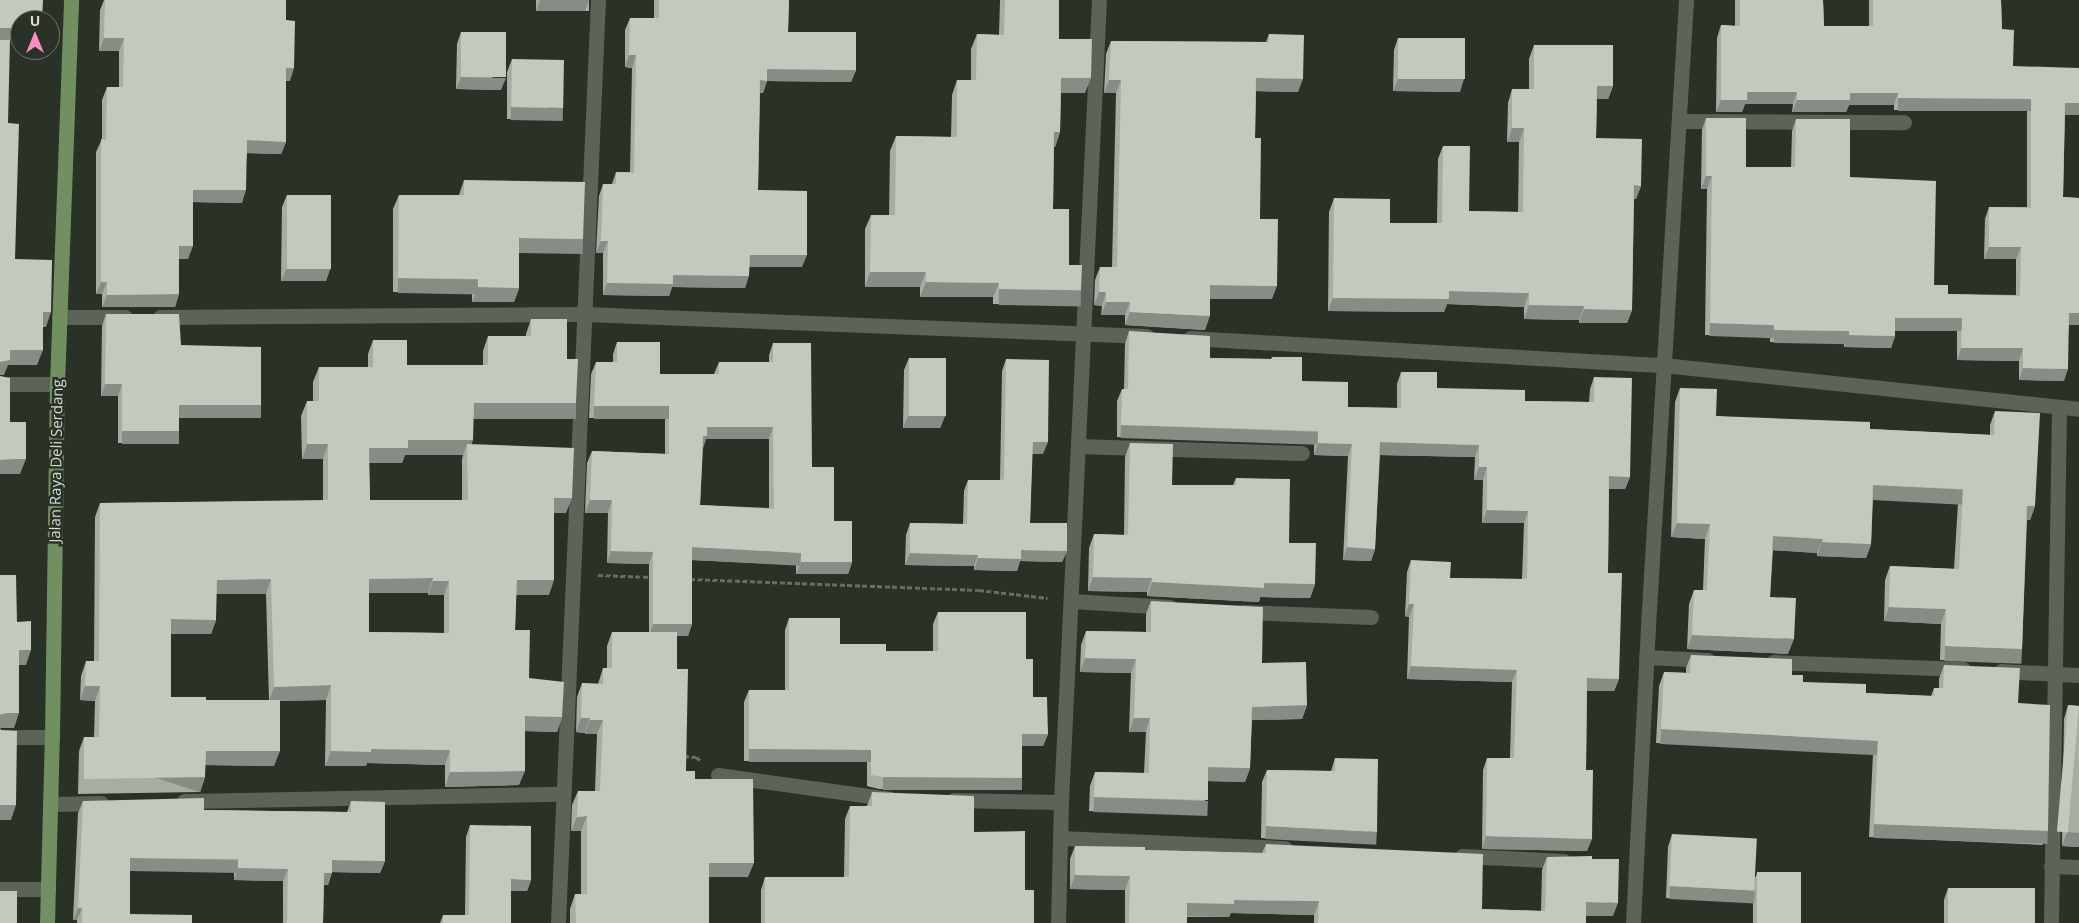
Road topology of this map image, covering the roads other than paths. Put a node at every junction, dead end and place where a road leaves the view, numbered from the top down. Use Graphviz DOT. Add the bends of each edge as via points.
graph roads {
  1 [pos="71,0"];
  2 [pos="598,0"];
  3 [pos="1099,0"];
  4 [pos="1686,0"];
  5 [pos="1679,121"];
  6 [pos="1904,122"];
  7 [pos="584,314"];
  8 [pos="59,317"];
  9 [pos="1083,332"];
  10 [pos="1664,365"];
  11 [pos="0,384"];
  12 [pos="57,384"];
  13 [pos="2059,408"];
  14 [pos="2079,410"];
  15 [pos="1078,446"];
  16 [pos="1302,453"];
  17 [pos="1071,601"];
  18 [pos="1184,608"];
  19 [pos="1232,611"];
  20 [pos="1371,618"];
  21 [pos="1646,657"];
  22 [pos="1726,660"];
  23 [pos="1756,661"];
  24 [pos="2054,672"];
  25 [pos="2079,674"];
  26 [pos="0,737"];
  27 [pos="52,737"];
  28 [pos="718,775"];
  29 [pos="562,794"];
  30 [pos="906,799"];
  31 [pos="936,799"];
  32 [pos="165,801"];
  33 [pos="117,802"];
  34 [pos="1061,802"];
  35 [pos="50,804"];
  36 [pos="1061,838"];
  37 [pos="1300,849"];
  38 [pos="1450,856"];
  39 [pos="1576,861"];
  40 [pos="2051,866"];
  41 [pos="2079,867"];
  42 [pos="0,889"];
  43 [pos="48,889"];
  44 [pos="47,923"];
  45 [pos="558,923"];
  46 [pos="1058,923"];
  47 [pos="1633,923"];
  48 [pos="2051,923"];
  1 -- 8 [label="main road, Jalan Raya Deli Serdang"];
  2 -- 7 [label="street"];
  3 -- 9 [label="street"];
  4 -- 5 [label="street"];
  5 -- 6 [label="street"];
  5 -- 10 [label="street"];
  7 -- 8 [label="street"];
  7 -- 9 [label="street"];
  7 -- 29 [label="street"];
  8 -- 12 [label="main road, Jalan Raya Deli Serdang"];
  9 -- 10 [label="street"];
  9 -- 15 [label="street"];
  10 -- 13 [label="street"];
  10 -- 21 [label="street"];
  11 -- 12 [label="street"];
  12 -- 27 [label="main road, Jalan Raya Deli Serdang"];
  13 -- 14 [label="street"];
  13 -- 24 [label="street"];
  15 -- 16 [label="street"];
  15 -- 17 [label="street"];
  17 -- 18 [label="street"];
  17 -- 34 [label="street"];
  19 -- 20 [label="street"];
  21 -- 22 [label="street"];
  21 -- 47 [label="street" via="1631,860"];
  23 -- 24 [label="street"];
  24 -- 25 [label="street"];
  24 -- 40 [label="street"];
  26 -- 27 [label="street"];
  27 -- 35 [label="main road, Jalan Raya Deli Serdang"];
  28 -- 30 [label="street" via="878,798"];
  29 -- 32 [label="street"];
  29 -- 45 [label="street"];
  31 -- 34 [label="street"];
  33 -- 35 [label="street"];
  34 -- 36 [label="street"];
  35 -- 43 [label="main road, Jalan Raya Deli Serdang"];
  36 -- 37 [label="street"];
  36 -- 46 [label="street"];
  38 -- 39 [label="street"];
  40 -- 41 [label="street"];
  40 -- 48 [label="street"];
  42 -- 43 [label="street"];
  43 -- 44 [label="main road, Jalan Raya Deli Serdang"];
}
